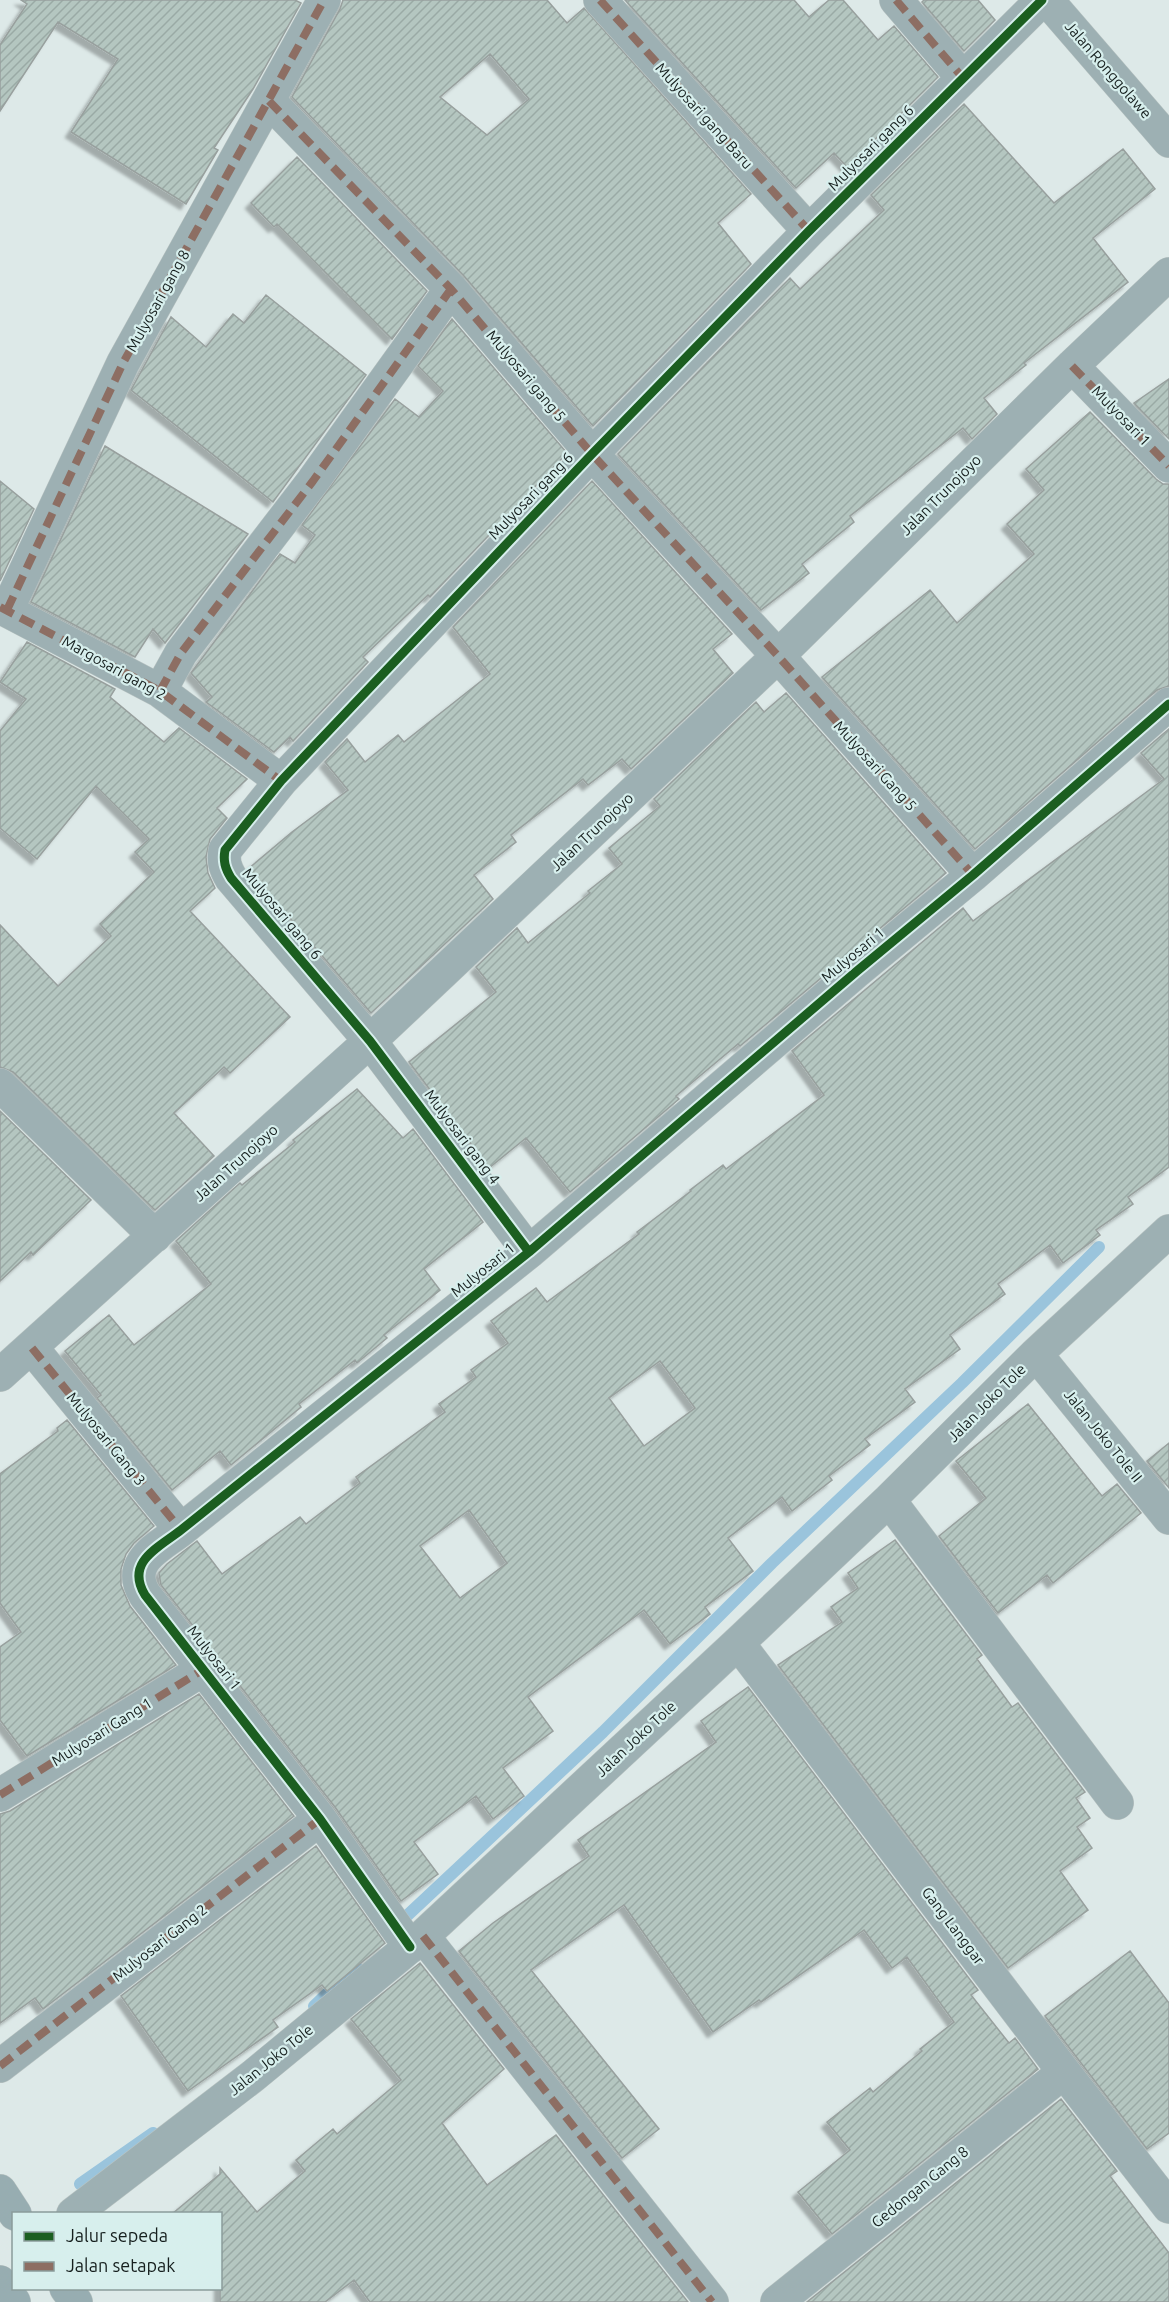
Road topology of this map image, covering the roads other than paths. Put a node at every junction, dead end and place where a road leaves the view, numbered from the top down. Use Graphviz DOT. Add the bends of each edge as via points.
graph roads {
  1 [pos="324,0"];
  2 [pos="600,0"];
  3 [pos="896,0"];
  4 [pos="1042,0"];
  5 [pos="1047,0"];
  6 [pos="963,78"];
  7 [pos="269,101"];
  8 [pos="1169,141"];
  9 [pos="809,231"];
  10 [pos="1169,274"];
  11 [pos="451,289"];
  12 [pos="1072,366"];
  13 [pos="592,454"];
  14 [pos="1169,466"];
  15 [pos="3,608"];
  16 [pos="778,657"];
  17 [pos="160,691"];
  18 [pos="1169,704"];
  19 [pos="281,781"];
  20 [pos="973,875"];
  21 [pos="370,1041"];
  22 [pos="0,1085"];
  23 [pos="1169,1231"];
  24 [pos="154,1236"];
  25 [pos="529,1252"];
  26 [pos="32,1348"];
  27 [pos="1036,1354"];
  28 [pos="0,1375"];
  29 [pos="889,1500"];
  30 [pos="1169,1518"];
  31 [pos="181,1530"];
  32 [pos="738,1643"];
  33 [pos="204,1670"];
  34 [pos="0,1795"];
  35 [pos="1117,1803"];
  36 [pos="320,1820"];
  37 [pos="407,1935"];
  38 [pos="0,2066"];
  39 [pos="1064,2072"];
  40 [pos="0,2191"];
  41 [pos="1169,2207"];
  42 [pos="14,2212"];
  43 [pos="76,2212"];
  44 [pos="0,2283"];
  45 [pos="67,2290"];
  46 [pos="14,2302"];
  47 [pos="76,2302"];
  48 [pos="712,2302"];
  49 [pos="777,2302"];
  1 -- 7 [label="street, Mulyosari gang 8"];
  2 -- 9 [label="street, Mulyosari gang Baru"];
  3 -- 6 [label="street"];
  4 -- 6 [label="street, Mulyosari gang 6"];
  5 -- 8 [label="street, Jalan Ronggolawe"];
  6 -- 9 [label="street, Mulyosari gang 6"];
  7 -- 11 [label="street, Mulyosari gang 5"];
  7 -- 15 [label="street, Mulyosari gang 8" via="123,363"];
  9 -- 13 [label="street, Mulyosari gang 6"];
  10 -- 12 [label="street, Jalan Trunojoyo"];
  11 -- 13 [label="street, Mulyosari gang 5"];
  11 -- 17 [label="street" via="314,481 182,653"];
  12 -- 14 [label="street, Mulyosari 1"];
  12 -- 16 [label="street, Jalan Trunojoyo"];
  13 -- 16 [label="street, Mulyosari gang 5"];
  13 -- 19 [label="street, Mulyosari gang 6"];
  15 -- 17 [label="street, Margosari gang 2"];
  16 -- 20 [label="street, Mulyosari Gang 5"];
  16 -- 21 [label="street, Jalan Trunojoyo"];
  17 -- 19 [label="street, Margosari gang 2"];
  18 -- 20 [label="street, Mulyosari 1"];
  19 -- 21 [label="street, Mulyosari gang 6" via="225,850 226,868"];
  20 -- 25 [label="street, Mulyosari 1"];
  21 -- 24 [label="street, Jalan Trunojoyo"];
  21 -- 25 [label="street, Mulyosari gang 4"];
  22 -- 24 [label="street"];
  23 -- 27 [label="street, Jalan Joko Tole"];
  24 -- 26 [label="street, Jalan Trunojoyo"];
  25 -- 31 [label="street, Mulyosari 1"];
  26 -- 28 [label="street, Jalan Trunojoyo"];
  26 -- 31 [label="street, Mulyosari Gang 3"];
  27 -- 29 [label="street, Jalan Joko Tole"];
  27 -- 30 [label="street, Jalan Joko Tole II"];
  29 -- 32 [label="street, Jalan Joko Tole"];
  29 -- 35 [label="street"];
  31 -- 33 [label="street, Mulyosari 1" via="147,1557 137,1576 145,1595"];
  32 -- 37 [label="street, Jalan Joko Tole"];
  32 -- 39 [label="street, Gang Langgar"];
  33 -- 34 [label="street, Mulyosari Gang 1"];
  33 -- 36 [label="street, Mulyosari 1"];
  36 -- 37 [label="street, Mulyosari 1"];
  36 -- 38 [label="street, Mulyosari Gang 2"];
  37 -- 43 [label="street, Jalan Joko Tole" via="253,2076"];
  37 -- 48 [label="street, Mulyosari 1"];
  39 -- 41 [label="street, Gang Langgar"];
  39 -- 49 [label="street, Gedongan Gang 8"];
  40 -- 42 [label="main road"];
  44 -- 46 [label="main road"];
  45 -- 47 [label="main road"];
}
